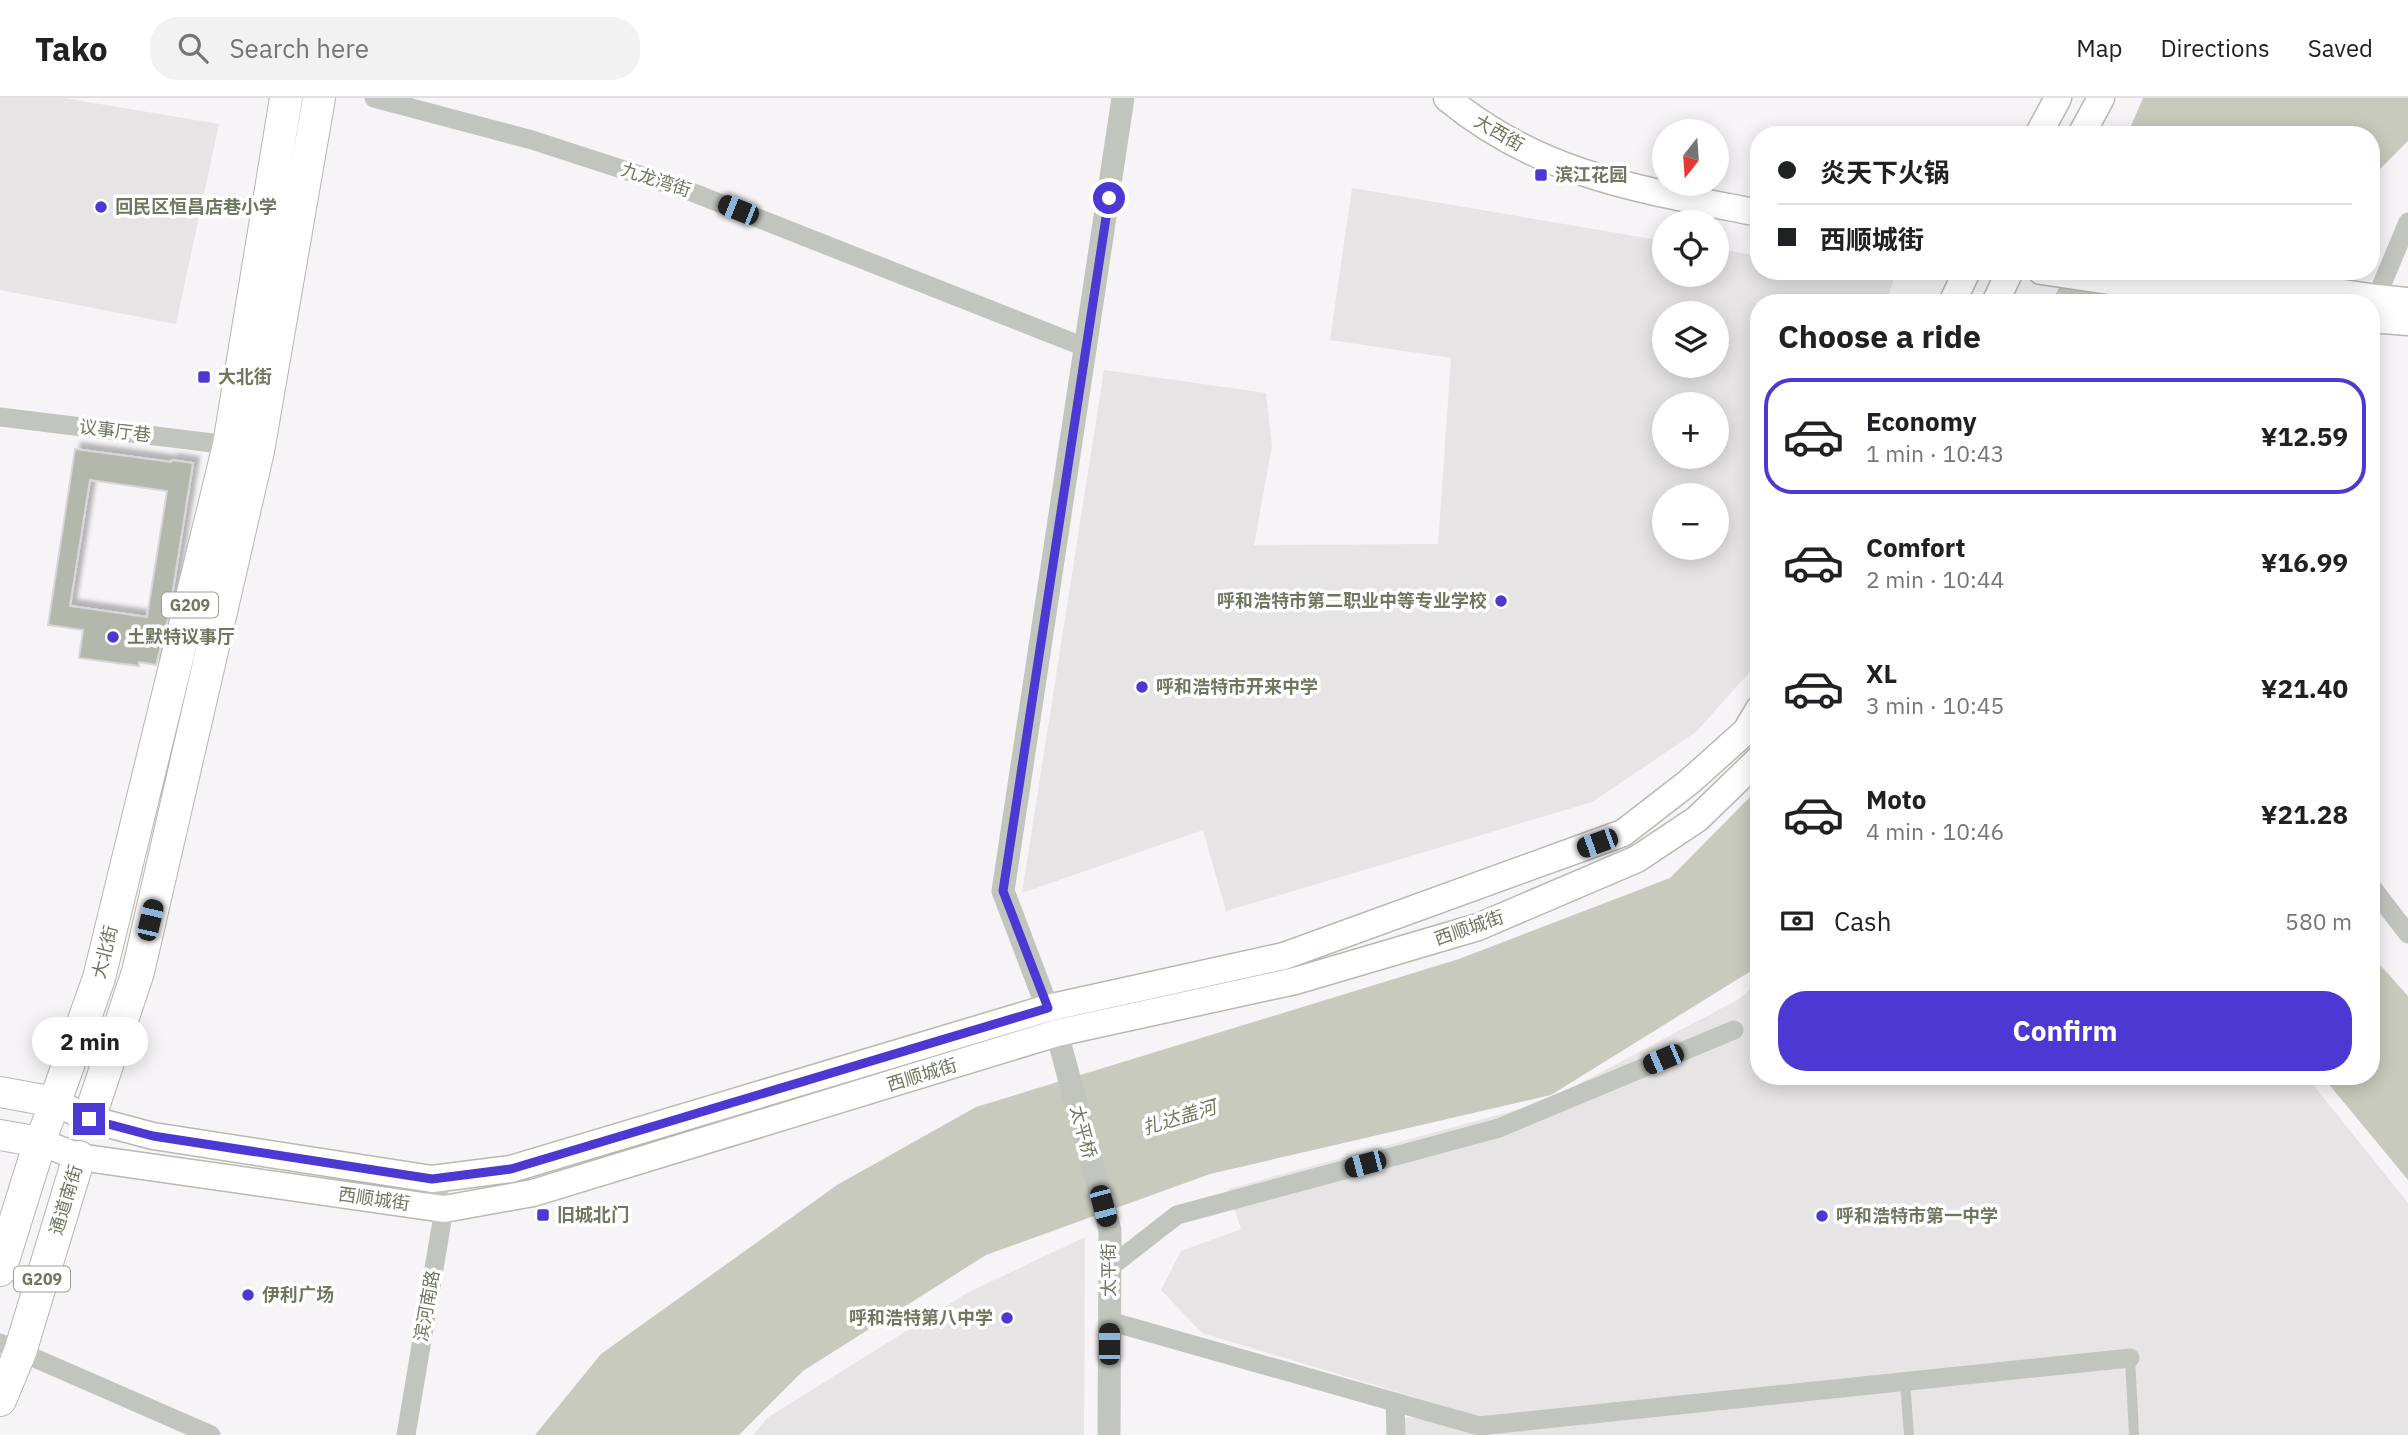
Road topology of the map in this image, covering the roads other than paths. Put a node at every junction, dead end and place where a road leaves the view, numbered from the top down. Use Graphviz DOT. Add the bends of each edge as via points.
graph roads {
  1 [pos="286,98"];
  2 [pos="319,98"];
  3 [pos="374,98"];
  4 [pos="1124,98"];
  5 [pos="1447,98"];
  6 [pos="1467,98"];
  7 [pos="2058,98"];
  8 [pos="2101,98"];
  9 [pos="2043,126"];
  10 [pos="2086,126"];
  11 [pos="1652,179"];
  12 [pos="1729,193"];
  13 [pos="1750,196"];
  14 [pos="1750,212"];
  15 [pos="2408,222"];
  16 [pos="2100,280"];
  17 [pos="2240,280"];
  18 [pos="2196,294"];
  19 [pos="2304,294"];
  20 [pos="2379,294"];
  21 [pos="2408,301"];
  22 [pos="2380,307"];
  23 [pos="2380,312"];
  24 [pos="2408,322"];
  25 [pos="1087,348"];
  26 [pos="0,417"];
  27 [pos="229,445"];
  28 [pos="1750,724"];
  29 [pos="1750,768"];
  30 [pos="2380,898"];
  31 [pos="2408,934"];
  32 [pos="1048,1008"];
  33 [pos="1734,1030"];
  34 [pos="1057,1033"];
  35 [pos="0,1092"];
  36 [pos="55,1102"];
  37 [pos="89,1119"];
  38 [pos="0,1135"];
  39 [pos="40,1142"];
  40 [pos="79,1157"];
  41 [pos="432,1179"];
  42 [pos="444,1209"];
  43 [pos="1110,1230"];
  44 [pos="1110,1268"];
  45 [pos="0,1270"];
  46 [pos="1109,1321"];
  47 [pos="10,1348"];
  48 [pos="2130,1358"];
  49 [pos="1905,1381"];
  50 [pos="0,1400"];
  51 [pos="1395,1402"];
  52 [pos="211,1435"];
  53 [pos="406,1435"];
  54 [pos="1109,1435"];
  55 [pos="1396,1435"];
  56 [pos="1909,1435"];
  57 [pos="2134,1435"];
  1 -- 27 [label="highway, 大北街 / G209"];
  2 -- 37 [label="highway, 大北街 / G209" via="255,465 138,972"];
  3 -- 25 [label="street, 九龙湾街" via="531,140 689,191"];
  4 -- 25 [label="street, 太平桥"];
  5 -- 14 [label="main road, 大西街" via="1509,141 1586,176"];
  6 -- 11 [label="main road, 大西街" via="1500,121 1561,150"];
  7 -- 9 [label="main road"];
  8 -- 10 [label="main road"];
  12 -- 13 [label="main road"];
  15 -- 20 [label="street"];
  16 -- 18 [label="main road"];
  17 -- 19 [label="main road"];
  21 -- 22 [label="main road"];
  23 -- 24 [label="main road"];
  25 -- 32 [label="street, 太平桥" via="1003,891"];
  26 -- 27 [label="street, 议事厅巷"];
  27 -- 36 [label="highway, 大北街 / G209" via="99,978"];
  28 -- 32 [label="main road, 西顺城街" via="1689,782 1623,833 1284,956"];
  29 -- 34 [label="main road, 西顺城街" via="1697,819 1637,859 1478,927 1295,981"];
  30 -- 31 [label="street"];
  32 -- 34 [label="street, 太平桥"];
  32 -- 41 [label="main road, 西顺城街" via="511,1169"];
  33 -- 44 [label="street" via="1499,1128 1177,1215"];
  34 -- 42 [label="main road, 西顺城街" via="533,1193"];
  34 -- 43 [label="street, 太平桥"];
  35 -- 36 [label="main road"];
  36 -- 37 [label="main road, 西顺城街"];
  36 -- 39 [label="main road, 大北街"];
  37 -- 40 [label="main road, 通道南街"];
  37 -- 41 [label="main road, 西顺城街" via="153,1136"];
  38 -- 39 [label="main road"];
  39 -- 40 [label="main road, 西顺城街"];
  39 -- 45 [label="highway, G209"];
  40 -- 42 [label="main road, 西顺城街"];
  40 -- 47 [label="highway, 通道南街 / G209"];
  41 -- 42 [label="street"];
  42 -- 53 [label="street, 滨河南路"];
  43 -- 44 [label="street, 太平街"];
  44 -- 46 [label="street, 太平街"];
  46 -- 51 [label="street"];
  46 -- 54 [label="street, 太平街"];
  47 -- 50 [label="highway, 通道南街 / G209"];
  47 -- 52 [label="street"];
  48 -- 49 [label="street"];
  48 -- 57 [label="lane"];
  49 -- 51 [label="street" via="1479,1426"];
  49 -- 56 [label="lane"];
  51 -- 55 [label="street"];
}
